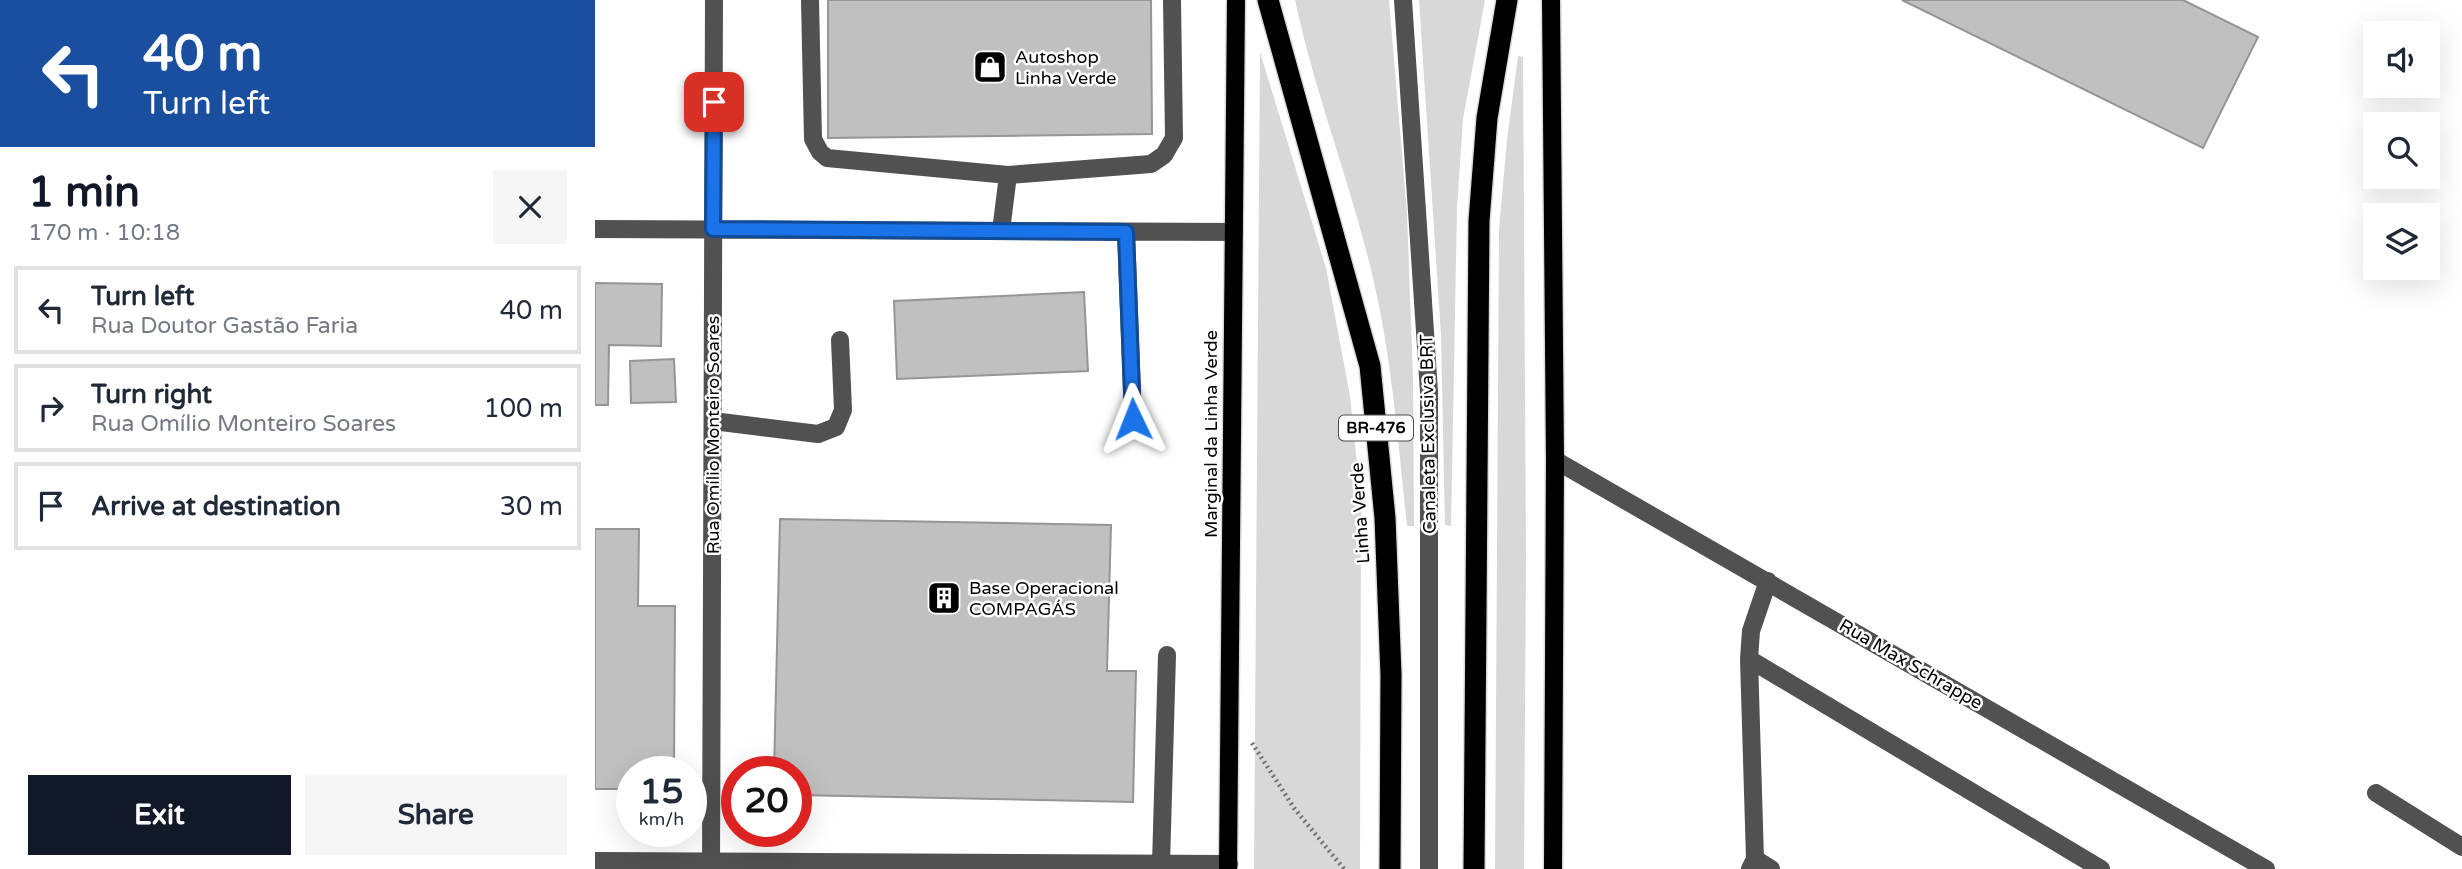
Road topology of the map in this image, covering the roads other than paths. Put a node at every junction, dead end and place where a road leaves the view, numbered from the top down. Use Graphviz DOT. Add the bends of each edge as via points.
graph roads {
  1 [pos="714,0"];
  2 [pos="810,0"];
  3 [pos="1172,0"];
  4 [pos="1236,0"];
  5 [pos="1268,0"];
  6 [pos="1403,0"];
  7 [pos="1507,0"];
  8 [pos="1551,0"];
  9 [pos="1007,176"];
  10 [pos="595,229"];
  11 [pos="713,229"];
  12 [pos="1001,231"];
  13 [pos="1126,232"];
  14 [pos="1234,232"];
  15 [pos="840,340"];
  16 [pos="1133,419"];
  17 [pos="713,421"];
  18 [pos="1555,460"];
  19 [pos="1768,581"];
  20 [pos="1167,655"];
  21 [pos="1749,659"];
  22 [pos="2376,793"];
  23 [pos="2462,847"];
  24 [pos="595,861"];
  25 [pos="1161,864"];
  26 [pos="1752,864"];
  27 [pos="711,865"];
  28 [pos="1117,866"];
  29 [pos="1229,867"];
  30 [pos="1390,869"];
  31 [pos="1429,869"];
  32 [pos="1474,869"];
  33 [pos="1553,869"];
  34 [pos="1771,869"];
  35 [pos="2101,869"];
  36 [pos="2266,869"];
  1 -- 11 [label="street, Rua Omílio Monteiro Soares"];
  2 -- 9 [label="street" via="814,139 820,152 827,158"];
  3 -- 9 [label="street" via="1174,138 1164,155 1151,164"];
  4 -- 14 [label="main road, Marginal da Linha Verde"];
  5 -- 30 [label="highway, Linha Verde / BR-476" via="1370,366 1386,544"];
  6 -- 31 [label="street, Canaleta Exclusiva BRT" via="1429,391"];
  7 -- 32 [label="highway" via="1487,118 1479,221"];
  8 -- 18 [label="main road"];
  9 -- 12 [label="street"];
  10 -- 11 [label="street"];
  11 -- 12 [label="street"];
  11 -- 17 [label="street, Rua Omílio Monteiro Soares"];
  12 -- 13 [label="street"];
  13 -- 14 [label="street"];
  13 -- 16 [label="street"];
  14 -- 29 [label="main road, Marginal da Linha Verde"];
  15 -- 17 [label="street" via="843,410 836,427 818,434"];
  17 -- 27 [label="street, Rua Omílio Monteiro Soares"];
  18 -- 19 [label="street, Rua Max Schrappe"];
  18 -- 33 [label="main road"];
  19 -- 21 [label="street" via="1751,631"];
  19 -- 36 [label="street, Rua Max Schrappe"];
  20 -- 25 [label="street"];
  21 -- 26 [label="street"];
  21 -- 35 [label="street"];
  22 -- 23 [label="street"];
  24 -- 27 [label="street"];
  25 -- 28 [label="street"];
  25 -- 29 [label="street"];
  26 -- 34 [label="street"];
  27 -- 28 [label="street"];
}
